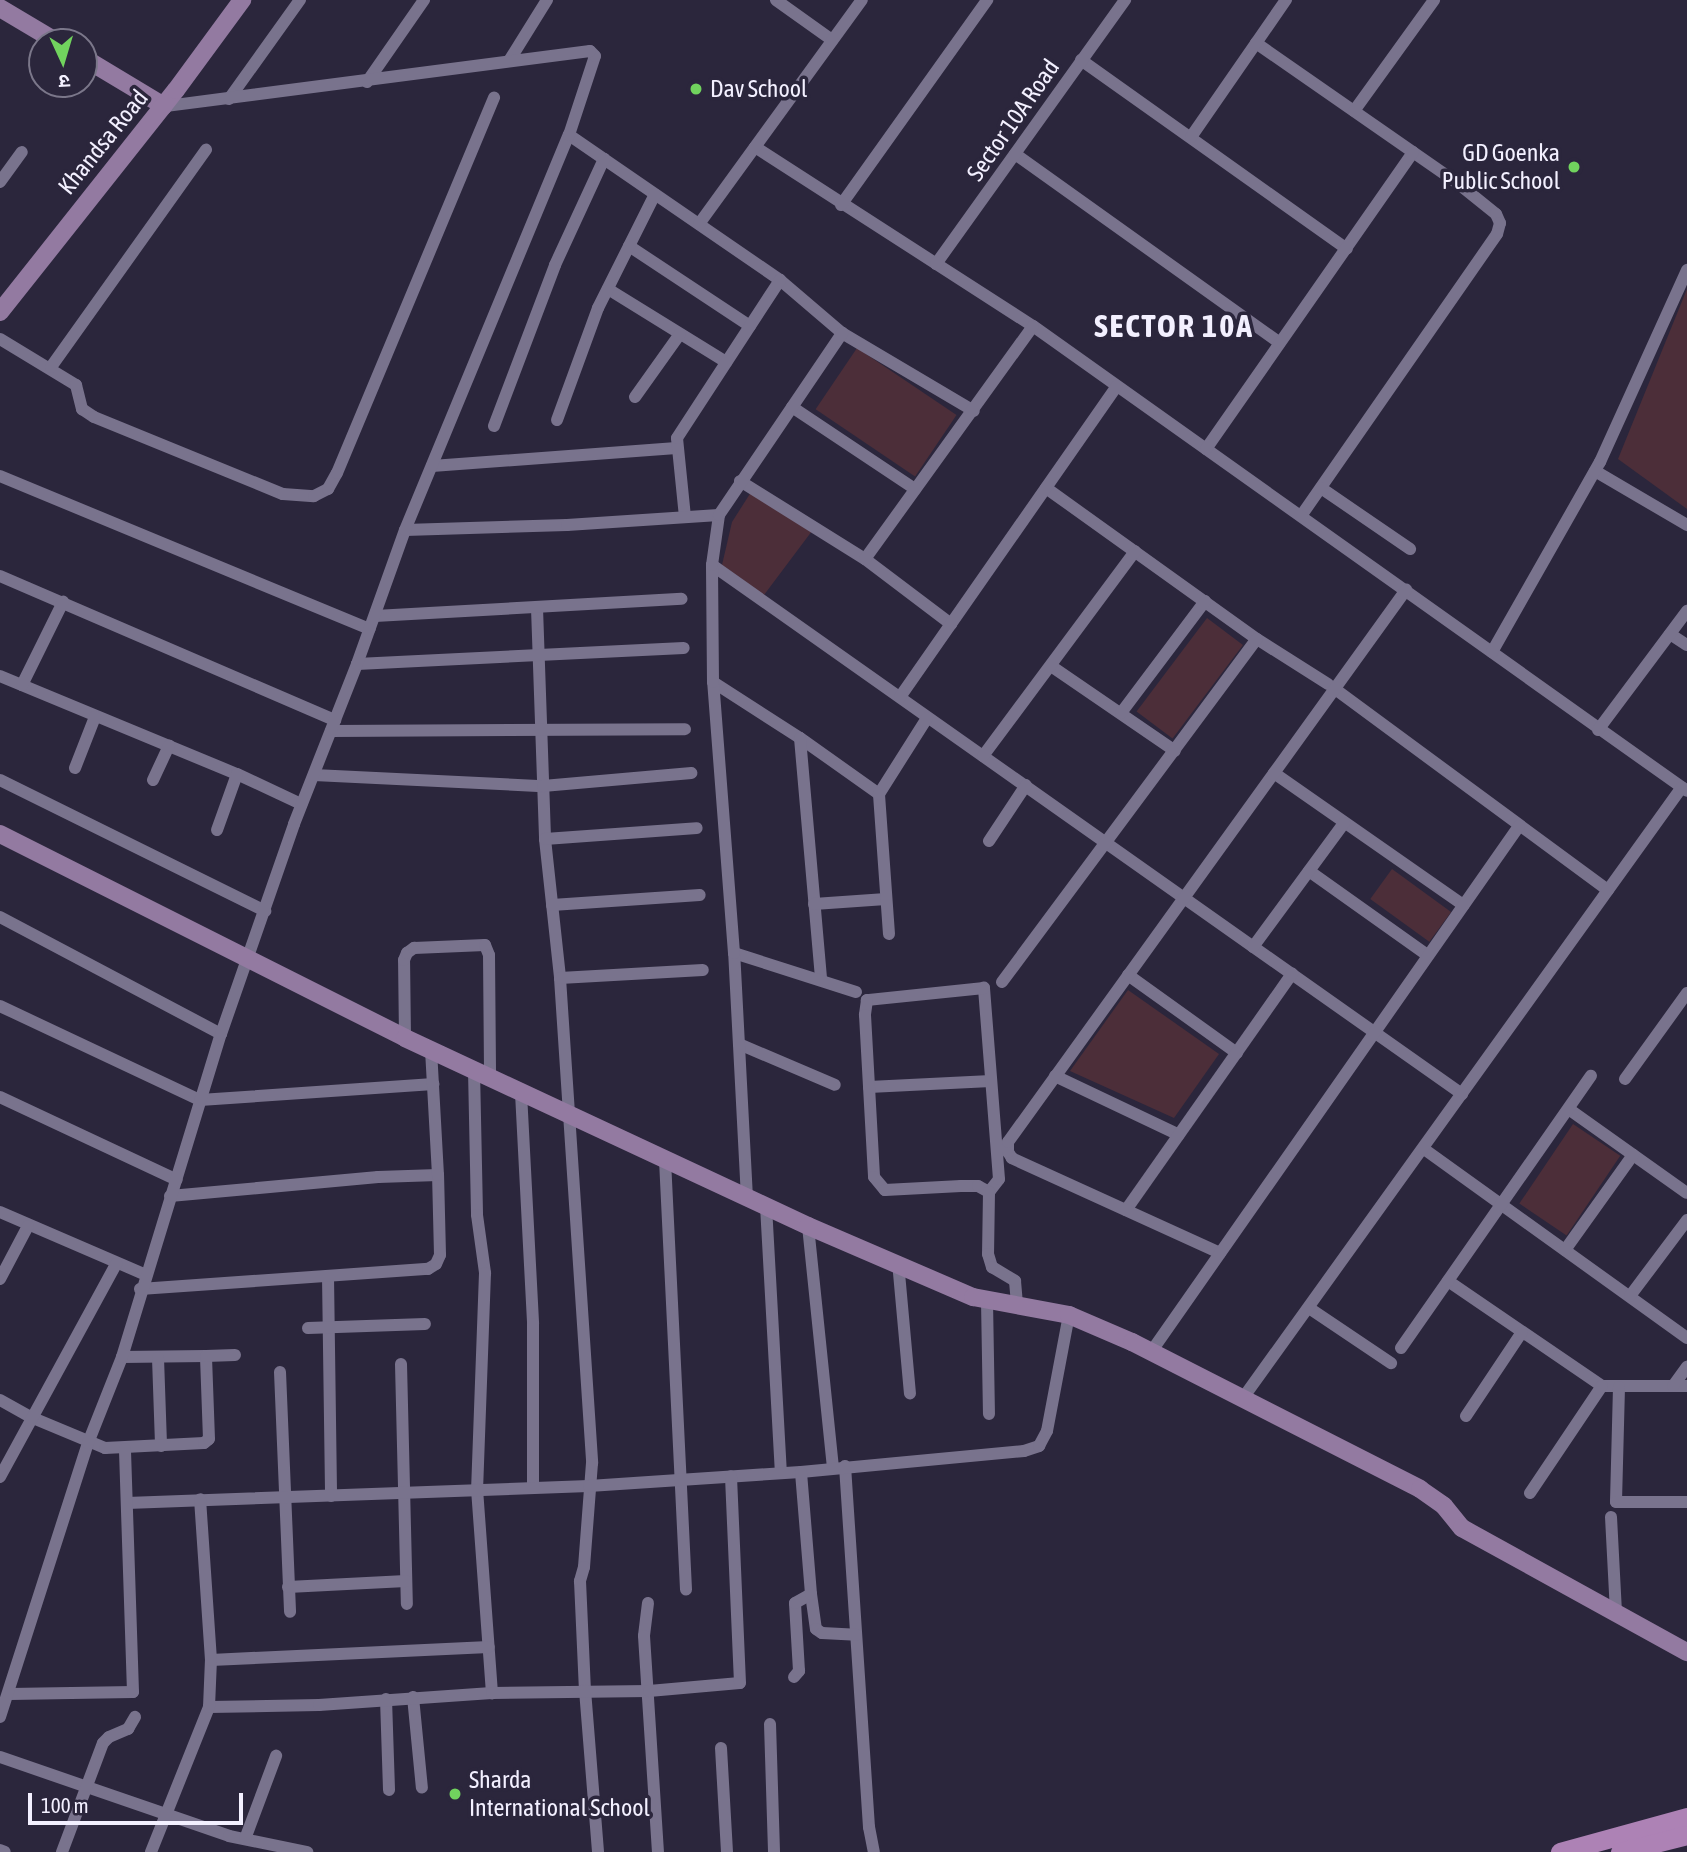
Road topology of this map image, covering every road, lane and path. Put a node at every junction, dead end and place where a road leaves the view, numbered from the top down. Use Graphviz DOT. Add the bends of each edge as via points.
graph roads {
  1 [pos="242,0"];
  2 [pos="300,0"];
  3 [pos="424,0"];
  4 [pos="548,0"];
  5 [pos="776,0"];
  6 [pos="862,0"];
  7 [pos="987,0"];
  8 [pos="1125,0"];
  9 [pos="1286,0"];
  10 [pos="1434,0"];
  11 [pos="0,8"];
  12 [pos="34,28"];
  13 [pos="832,40"];
  14 [pos="1255,43"];
  15 [pos="1081,60"];
  16 [pos="509,61"];
  17 [pos="98,66"];
  18 [pos="367,82"];
  19 [pos="494,97"];
  20 [pos="229,99"];
  21 [pos="164,106"];
  22 [pos="1354,111"];
  23 [pos="569,135"];
  24 [pos="1192,137"];
  25 [pos="755,147"];
  26 [pos="206,150"];
  27 [pos="22,152"];
  28 [pos="1413,152"];
  29 [pos="1015,154"];
  30 [pos="604,159"];
  31 [pos="0,182"];
  32 [pos="655,194"];
  33 [pos="841,205"];
  34 [pos="699,224"];
  35 [pos="629,246"];
  36 [pos="1347,249"];
  37 [pos="936,264"];
  38 [pos="1687,270"];
  39 [pos="780,280"];
  40 [pos="608,289"];
  41 [pos="3,301"];
  42 [pos="1033,326"];
  43 [pos="750,327"];
  44 [pos="842,333"];
  45 [pos="680,334"];
  46 [pos="0,339"];
  47 [pos="1280,343"];
  48 [pos="726,362"];
  49 [pos="51,367"];
  50 [pos="1117,386"];
  51 [pos="635,397"];
  52 [pos="792,407"];
  53 [pos="974,411"];
  54 [pos="557,420"];
  55 [pos="494,426"];
  56 [pos="676,448"];
  57 [pos="1206,449"];
  58 [pos="432,466"];
  59 [pos="1595,471"];
  60 [pos="0,476"];
  61 [pos="740,481"];
  62 [pos="1046,488"];
  63 [pos="1321,488"];
  64 [pos="915,489"];
  65 [pos="719,515"];
  66 [pos="1301,516"];
  67 [pos="685,517"];
  68 [pos="1687,525"];
  69 [pos="405,530"];
  70 [pos="1410,549"];
  71 [pos="1135,551"];
  72 [pos="865,559"];
  73 [pos="712,565"];
  74 [pos="0,576"];
  75 [pos="1406,590"];
  76 [pos="682,599"];
  77 [pos="1205,601"];
  78 [pos="63,602"];
  79 [pos="537,608"];
  80 [pos="1687,611"];
  81 [pos="373,623"];
  82 [pos="951,624"];
  83 [pos="1670,634"];
  84 [pos="1257,639"];
  85 [pos="1687,645"];
  86 [pos="684,648"];
  87 [pos="1492,652"];
  88 [pos="540,658"];
  89 [pos="357,664"];
  90 [pos="1051,666"];
  91 [pos="0,676"];
  92 [pos="713,682"];
  93 [pos="22,685"];
  94 [pos="1331,686"];
  95 [pos="900,697"];
  96 [pos="1121,713"];
  97 [pos="95,717"];
  98 [pos="927,718"];
  99 [pos="333,726"];
  100 [pos="685,729"];
  101 [pos="1598,730"];
  102 [pos="540,732"];
  103 [pos="800,737"];
  104 [pos="169,746"];
  105 [pos="1175,751"];
  106 [pos="984,756"];
  107 [pos="75,768"];
  108 [pos="691,773"];
  109 [pos="1274,773"];
  110 [pos="237,774"];
  111 [pos="314,775"];
  112 [pos="0,780"];
  113 [pos="153,780"];
  114 [pos="1026,785"];
  115 [pos="543,786"];
  116 [pos="1684,789"];
  117 [pos="879,794"];
  118 [pos="301,804"];
  119 [pos="1344,823"];
  120 [pos="1519,826"];
  121 [pos="697,828"];
  122 [pos="217,830"];
  123 [pos="0,834"];
  124 [pos="545,839"];
  125 [pos="989,841"];
  126 [pos="1107,843"];
  127 [pos="1309,871"];
  128 [pos="1608,890"];
  129 [pos="700,895"];
  130 [pos="1183,897"];
  131 [pos="886,900"];
  132 [pos="552,905"];
  133 [pos="814,905"];
  134 [pos="1463,905"];
  135 [pos="265,911"];
  136 [pos="0,917"];
  137 [pos="889,934"];
  138 [pos="1254,947"];
  139 [pos="734,953"];
  140 [pos="1427,955"];
  141 [pos="249,959"];
  142 [pos="703,970"];
  143 [pos="1292,974"];
  144 [pos="1128,975"];
  145 [pos="560,978"];
  146 [pos="821,979"];
  147 [pos="1002,982"];
  148 [pos="856,992"];
  149 [pos="1687,993"];
  150 [pos="0,1006"];
  151 [pos="1373,1031"];
  152 [pos="221,1034"];
  153 [pos="405,1038"];
  154 [pos="739,1044"];
  155 [pos="431,1050"];
  156 [pos="1237,1053"];
  157 [pos="474,1070"];
  158 [pos="1055,1076"];
  159 [pos="1591,1076"];
  160 [pos="491,1078"];
  161 [pos="1625,1079"];
  162 [pos="991,1081"];
  163 [pos="433,1084"];
  164 [pos="835,1085"];
  165 [pos="869,1087"];
  166 [pos="521,1093"];
  167 [pos="1462,1094"];
  168 [pos="0,1097"];
  169 [pos="200,1100"];
  170 [pos="1570,1110"];
  171 [pos="568,1117"];
  172 [pos="1179,1135"];
  173 [pos="1424,1149"];
  174 [pos="1633,1155"];
  175 [pos="665,1160"];
  176 [pos="438,1175"];
  177 [pos="177,1180"];
  178 [pos="989,1192"];
  179 [pos="1687,1193"];
  180 [pos="170,1196"];
  181 [pos="747,1198"];
  182 [pos="1502,1205"];
  183 [pos="766,1206"];
  184 [pos="1126,1210"];
  185 [pos="0,1212"];
  186 [pos="1687,1220"];
  187 [pos="28,1226"];
  188 [pos="808,1226"];
  189 [pos="1564,1250"];
  190 [pos="1220,1253"];
  191 [pos="898,1262"];
  192 [pos="116,1264"];
  193 [pos="146,1275"];
  194 [pos="328,1276"];
  195 [pos="0,1279"];
  196 [pos="1448,1281"];
  197 [pos="141,1289"];
  198 [pos="1630,1296"];
  199 [pos="988,1301"];
  200 [pos="1017,1305"];
  201 [pos="1309,1308"];
  202 [pos="1069,1315"];
  203 [pos="425,1325"];
  204 [pos="329,1327"];
  205 [pos="308,1328"];
  206 [pos="1522,1332"];
  207 [pos="1687,1338"];
  208 [pos="1401,1348"];
  209 [pos="1151,1352"];
  210 [pos="235,1355"];
  211 [pos="122,1356"];
  212 [pos="206,1356"];
  213 [pos="158,1358"];
  214 [pos="1391,1363"];
  215 [pos="401,1364"];
  216 [pos="1687,1367"];
  217 [pos="280,1372"];
  218 [pos="1602,1386"];
  219 [pos="1673,1386"];
  220 [pos="1687,1386"];
  221 [pos="1619,1387"];
  222 [pos="910,1393"];
  223 [pos="1243,1398"];
  224 [pos="0,1400"];
  225 [pos="989,1414"];
  226 [pos="1466,1416"];
  227 [pos="33,1418"];
  228 [pos="88,1443"];
  229 [pos="161,1446"];
  230 [pos="125,1449"];
  231 [pos="839,1467"];
  232 [pos="801,1472"];
  233 [pos="781,1473"];
  234 [pos="732,1476"];
  235 [pos="0,1477"];
  236 [pos="681,1479"];
  237 [pos="589,1486"];
  238 [pos="533,1487"];
  239 [pos="477,1489"];
  240 [pos="402,1493"];
  241 [pos="1530,1493"];
  242 [pos="331,1496"];
  243 [pos="286,1497"];
  244 [pos="200,1499"];
  245 [pos="1687,1502"];
  246 [pos="127,1503"];
  247 [pos="1611,1517"];
  248 [pos="406,1581"];
  249 [pos="288,1587"];
  250 [pos="686,1589"];
  251 [pos="811,1594"];
  252 [pos="649,1603"];
  253 [pos="407,1604"];
  254 [pos="290,1612"];
  255 [pos="1616,1613"];
  256 [pos="856,1635"];
  257 [pos="489,1647"];
  258 [pos="1687,1652"];
  259 [pos="211,1660"];
  260 [pos="794,1677"];
  261 [pos="585,1690"];
  262 [pos="649,1691"];
  263 [pos="492,1693"];
  264 [pos="10,1694"];
  265 [pos="413,1698"];
  266 [pos="386,1699"];
  267 [pos="209,1707"];
  268 [pos="0,1717"];
  269 [pos="135,1717"];
  270 [pos="770,1724"];
  271 [pos="721,1748"];
  272 [pos="276,1756"];
  273 [pos="0,1757"];
  274 [pos="88,1788"];
  275 [pos="422,1788"];
  276 [pos="389,1790"];
  277 [pos="165,1813"];
  278 [pos="1678,1833"];
  279 [pos="245,1839"];
  280 [pos="0,1850"];
  281 [pos="5,1852"];
  282 [pos="62,1852"];
  283 [pos="151,1852"];
  284 [pos="307,1852"];
  285 [pos="598,1852"];
  286 [pos="658,1852"];
  287 [pos="726,1852"];
  288 [pos="774,1852"];
  289 [pos="874,1852"];
  290 [pos="1560,1852"];
  291 [pos="1620,1852"];
  1 -- 21 [label="street, Khandsa Road"];
  2 -- 20 [label="street"];
  3 -- 18 [label="street"];
  4 -- 16 [label="street"];
  5 -- 13 [label="street"];
  6 -- 13 [label="street"];
  7 -- 33 [label="street"];
  8 -- 15 [label="street, Sector 10A Road"];
  9 -- 14 [label="street"];
  10 -- 22 [label="street"];
  11 -- 12 [label="street"];
  13 -- 25 [label="street"];
  14 -- 22 [label="street"];
  14 -- 24 [label="street"];
  15 -- 24 [label="street"];
  15 -- 29 [label="street, Sector 10A Road"];
  16 -- 18 [label="street"];
  16 -- 23 [label="street" via="594,53 596,60"];
  17 -- 21 [label="street"];
  18 -- 20 [label="street"];
  19 -- 49 [label="street" via="328,489 314,496 283,494 107,423 82,409 76,385"];
  20 -- 21 [label="street"];
  21 -- 41 [label="street, Khandsa Road"];
  22 -- 28 [label="street"];
  23 -- 30 [label="street"];
  23 -- 58 [label="street"];
  24 -- 36 [label="street"];
  25 -- 33 [label="street"];
  25 -- 34 [label="street"];
  26 -- 49 [label="street"];
  27 -- 31 [label="street"];
  28 -- 36 [label="street"];
  28 -- 63 [label="street" via="1496,214 1499,229"];
  29 -- 37 [label="street, Sector 10A Road"];
  29 -- 47 [label="street"];
  30 -- 32 [label="street"];
  30 -- 55 [label="street" via="555,265"];
  32 -- 34 [label="street"];
  32 -- 35 [label="street"];
  33 -- 37 [label="street"];
  34 -- 39 [label="street"];
  35 -- 40 [label="street"];
  35 -- 43 [label="street"];
  36 -- 47 [label="street"];
  37 -- 42 [label="street"];
  38 -- 59 [label="street"];
  39 -- 43 [label="street"];
  39 -- 44 [label="street"];
  40 -- 45 [label="street"];
  40 -- 54 [label="street"];
  42 -- 50 [label="street"];
  42 -- 53 [label="street"];
  43 -- 48 [label="street"];
  44 -- 52 [label="street"];
  44 -- 53 [label="street"];
  45 -- 48 [label="street"];
  45 -- 51 [label="street"];
  46 -- 49 [label="street"];
  47 -- 57 [label="street"];
  48 -- 56 [label="street" via="677,438"];
  50 -- 57 [label="street"];
  50 -- 62 [label="street"];
  52 -- 61 [label="street"];
  52 -- 64 [label="street"];
  53 -- 64 [label="street"];
  56 -- 58 [label="street"];
  56 -- 67 [label="street"];
  57 -- 66 [label="street"];
  58 -- 69 [label="street"];
  59 -- 68 [label="street"];
  59 -- 87 [label="street"];
  60 -- 81 [label="street"];
  61 -- 65 [label="street"];
  61 -- 72 [label="street"];
  62 -- 71 [label="street"];
  62 -- 82 [label="street"];
  63 -- 66 [label="street"];
  63 -- 70 [label="street"];
  64 -- 72 [label="street"];
  65 -- 67 [label="street"];
  65 -- 73 [label="street"];
  66 -- 75 [label="street"];
  67 -- 69 [label="street"];
  69 -- 81 [label="street"];
  71 -- 77 [label="street"];
  71 -- 90 [label="street"];
  72 -- 82 [label="street"];
  73 -- 92 [label="street"];
  73 -- 95 [label="street"];
  74 -- 78 [label="street"];
  75 -- 87 [label="street"];
  75 -- 94 [label="street"];
  76 -- 79 [label="street"];
  77 -- 84 [label="street"];
  77 -- 96 [label="street"];
  78 -- 93 [label="street"];
  78 -- 99 [label="street"];
  79 -- 81 [label="street"];
  79 -- 88 [label="street"];
  80 -- 83 [label="street"];
  81 -- 89 [label="street"];
  82 -- 95 [label="street"];
  83 -- 85 [label="street"];
  83 -- 101 [label="street"];
  84 -- 94 [label="street"];
  84 -- 105 [label="street"];
  86 -- 88 [label="street"];
  87 -- 101 [label="street"];
  88 -- 89 [label="street"];
  88 -- 102 [label="street"];
  89 -- 99 [label="street"];
  90 -- 96 [label="street"];
  90 -- 106 [label="street"];
  91 -- 93 [label="street"];
  92 -- 103 [label="street"];
  92 -- 139 [label="street"];
  93 -- 97 [label="street"];
  94 -- 109 [label="street"];
  94 -- 120 [label="street"];
  95 -- 98 [label="street"];
  96 -- 105 [label="street"];
  97 -- 104 [label="street"];
  97 -- 107 [label="street"];
  98 -- 106 [label="street"];
  98 -- 117 [label="street"];
  99 -- 102 [label="street"];
  99 -- 111 [label="street"];
  100 -- 102 [label="street"];
  101 -- 116 [label="street"];
  102 -- 115 [label="street"];
  103 -- 117 [label="street"];
  103 -- 133 [label="street"];
  104 -- 110 [label="street"];
  104 -- 113 [label="street"];
  105 -- 126 [label="street"];
  106 -- 114 [label="street"];
  108 -- 115 [label="street"];
  109 -- 119 [label="street"];
  109 -- 130 [label="street"];
  110 -- 118 [label="street"];
  110 -- 122 [label="street"];
  111 -- 115 [label="street"];
  111 -- 118 [label="street"];
  112 -- 135 [label="street"];
  114 -- 125 [label="street"];
  114 -- 126 [label="street"];
  115 -- 124 [label="street"];
  116 -- 128 [label="street"];
  117 -- 131 [label="street"];
  118 -- 135 [label="street"];
  119 -- 127 [label="street"];
  119 -- 134 [label="street"];
  120 -- 128 [label="street"];
  120 -- 134 [label="street"];
  121 -- 124 [label="street"];
  123 -- 141 [label="street"];
  124 -- 132 [label="street"];
  126 -- 130 [label="street"];
  126 -- 147 [label="street"];
  127 -- 138 [label="street"];
  127 -- 140 [label="street"];
  128 -- 167 [label="street"];
  129 -- 132 [label="street"];
  130 -- 138 [label="street"];
  130 -- 144 [label="street"];
  131 -- 133 [label="street"];
  131 -- 137 [label="street"];
  132 -- 145 [label="street"];
  133 -- 146 [label="street"];
  134 -- 140 [label="street"];
  135 -- 141 [label="street"];
  136 -- 152 [label="street"];
  138 -- 143 [label="street"];
  139 -- 146 [label="street"];
  139 -- 154 [label="street"];
  140 -- 151 [label="street"];
  141 -- 152 [label="street"];
  141 -- 153 [label="street"];
  142 -- 145 [label="street"];
  143 -- 151 [label="street"];
  143 -- 156 [label="street"];
  144 -- 156 [label="street"];
  144 -- 158 [label="street"];
  145 -- 171 [label="street"];
  146 -- 148 [label="street"];
  149 -- 161 [label="street"];
  150 -- 169 [label="street"];
  151 -- 167 [label="street"];
  151 -- 190 [label="street"];
  152 -- 169 [label="street"];
  153 -- 155 [label="street"];
  153 -- 160 [label="street" via="407,953 414,948 485,945 489,955"];
  154 -- 164 [label="street"];
  154 -- 181 [label="street"];
  155 -- 157 [label="street"];
  155 -- 163 [label="street"];
  156 -- 172 [label="street"];
  157 -- 160 [label="street"];
  157 -- 239 [label="street" via="477,1215 485,1273"];
  158 -- 172 [label="street"];
  158 -- 184 [label="street" via="1008,1142 1009,1155"];
  159 -- 170 [label="street"];
  160 -- 166 [label="street"];
  162 -- 165 [label="street"];
  162 -- 165 [label="street" via="984,988 867,1000"];
  162 -- 178 [label="street" via="999,1179"];
  163 -- 169 [label="street"];
  163 -- 176 [label="street"];
  165 -- 178 [label="street" via="874,1177 879,1186 885,1190 978,1186"];
  166 -- 171 [label="street"];
  166 -- 238 [label="street" via="533,1324"];
  167 -- 173 [label="street"];
  168 -- 177 [label="street"];
  169 -- 177 [label="street"];
  170 -- 174 [label="street"];
  170 -- 182 [label="street"];
  171 -- 175 [label="street"];
  171 -- 237 [label="street" via="592,1463"];
  172 -- 184 [label="street"];
  173 -- 182 [label="street"];
  173 -- 201 [label="street"];
  174 -- 179 [label="street"];
  174 -- 189 [label="street"];
  175 -- 181 [label="street"];
  175 -- 236 [label="street"];
  176 -- 180 [label="street"];
  176 -- 194 [label="street" via="440,1255 436,1264 428,1269"];
  177 -- 180 [label="street"];
  178 -- 200 [label="street" via="988,1254 992,1267 1015,1281"];
  180 -- 193 [label="street"];
  181 -- 183 [label="street"];
  182 -- 189 [label="street"];
  182 -- 196 [label="street"];
  183 -- 188 [label="street"];
  183 -- 233 [label="street"];
  184 -- 190 [label="street"];
  185 -- 187 [label="street"];
  186 -- 198 [label="street"];
  187 -- 192 [label="street"];
  187 -- 195 [label="street"];
  188 -- 191 [label="street"];
  188 -- 231 [label="street"];
  189 -- 198 [label="street"];
  190 -- 209 [label="street"];
  191 -- 199 [label="street"];
  191 -- 222 [label="street"];
  192 -- 193 [label="street"];
  192 -- 227 [label="street"];
  193 -- 197 [label="street"];
  194 -- 197 [label="street"];
  194 -- 204 [label="street"];
  196 -- 206 [label="street"];
  196 -- 208 [label="street"];
  197 -- 211 [label="street"];
  198 -- 207 [label="street"];
  199 -- 200 [label="street"];
  199 -- 225 [label="street"];
  200 -- 202 [label="street"];
  201 -- 214 [label="street"];
  201 -- 223 [label="street"];
  202 -- 209 [label="street"];
  202 -- 231 [label="street" via="1047,1432 1039,1446"];
  203 -- 204 [label="street"];
  204 -- 205 [label="street"];
  204 -- 242 [label="street"];
  206 -- 218 [label="street"];
  206 -- 226 [label="street"];
  209 -- 223 [label="street"];
  210 -- 212 [label="street"];
  211 -- 213 [label="street"];
  211 -- 228 [label="street"];
  212 -- 213 [label="street"];
  212 -- 229 [label="street" via="209,1439 189,1446"];
  213 -- 229 [label="street"];
  215 -- 240 [label="street"];
  216 -- 219 [label="street"];
  217 -- 243 [label="street"];
  218 -- 221 [label="street"];
  218 -- 241 [label="street"];
  219 -- 220 [label="street"];
  219 -- 221 [label="street"];
  221 -- 245 [label="street" via="1616,1502"];
  223 -- 255 [label="street" via="1420,1489 1444,1506 1462,1528"];
  224 -- 227 [label="street"];
  227 -- 228 [label="street"];
  227 -- 235 [label="street"];
  228 -- 230 [label="street"];
  228 -- 264 [label="street"];
  229 -- 230 [label="street"];
  230 -- 246 [label="street"];
  231 -- 232 [label="street"];
  231 -- 256 [label="street"];
  232 -- 233 [label="street"];
  232 -- 251 [label="street"];
  233 -- 234 [label="street"];
  234 -- 236 [label="street"];
  234 -- 262 [label="street" via="740,1683"];
  236 -- 237 [label="street"];
  236 -- 250 [label="street"];
  237 -- 238 [label="street"];
  237 -- 261 [label="street" via="580,1581"];
  238 -- 239 [label="street"];
  239 -- 240 [label="street"];
  239 -- 257 [label="street"];
  240 -- 242 [label="street"];
  240 -- 248 [label="street"];
  242 -- 243 [label="street"];
  243 -- 244 [label="street"];
  243 -- 249 [label="street"];
  244 -- 246 [label="street"];
  244 -- 259 [label="street"];
  246 -- 264 [label="street" via="133,1692"];
  247 -- 255 [label="street"];
  248 -- 249 [label="street"];
  248 -- 253 [label="street"];
  249 -- 254 [label="street"];
  251 -- 256 [label="street" via="816,1629"];
  251 -- 260 [label="street" via="795,1601 799,1671"];
  252 -- 262 [label="street" via="644,1636"];
  255 -- 258 [label="street"];
  256 -- 289 [label="street"];
  257 -- 259 [label="street"];
  257 -- 263 [label="street"];
  259 -- 267 [label="street"];
  261 -- 262 [label="street"];
  261 -- 263 [label="street"];
  261 -- 285 [label="street"];
  262 -- 286 [label="street"];
  263 -- 265 [label="street"];
  264 -- 268 [label="street"];
  265 -- 266 [label="street"];
  265 -- 275 [label="street"];
  266 -- 267 [label="street"];
  266 -- 276 [label="street"];
  267 -- 277 [label="street"];
  269 -- 274 [label="street" via="128,1729 103,1743"];
  270 -- 288 [label="street"];
  271 -- 287 [label="street"];
  272 -- 279 [label="street"];
  273 -- 274 [label="street"];
  274 -- 277 [label="street"];
  274 -- 282 [label="street"];
  277 -- 279 [label="street"];
  277 -- 283 [label="street"];
  278 -- 290 [label="main road"];
  278 -- 291 [label="main road"];
  279 -- 284 [label="street"];
  280 -- 281 [label="street"];
}
